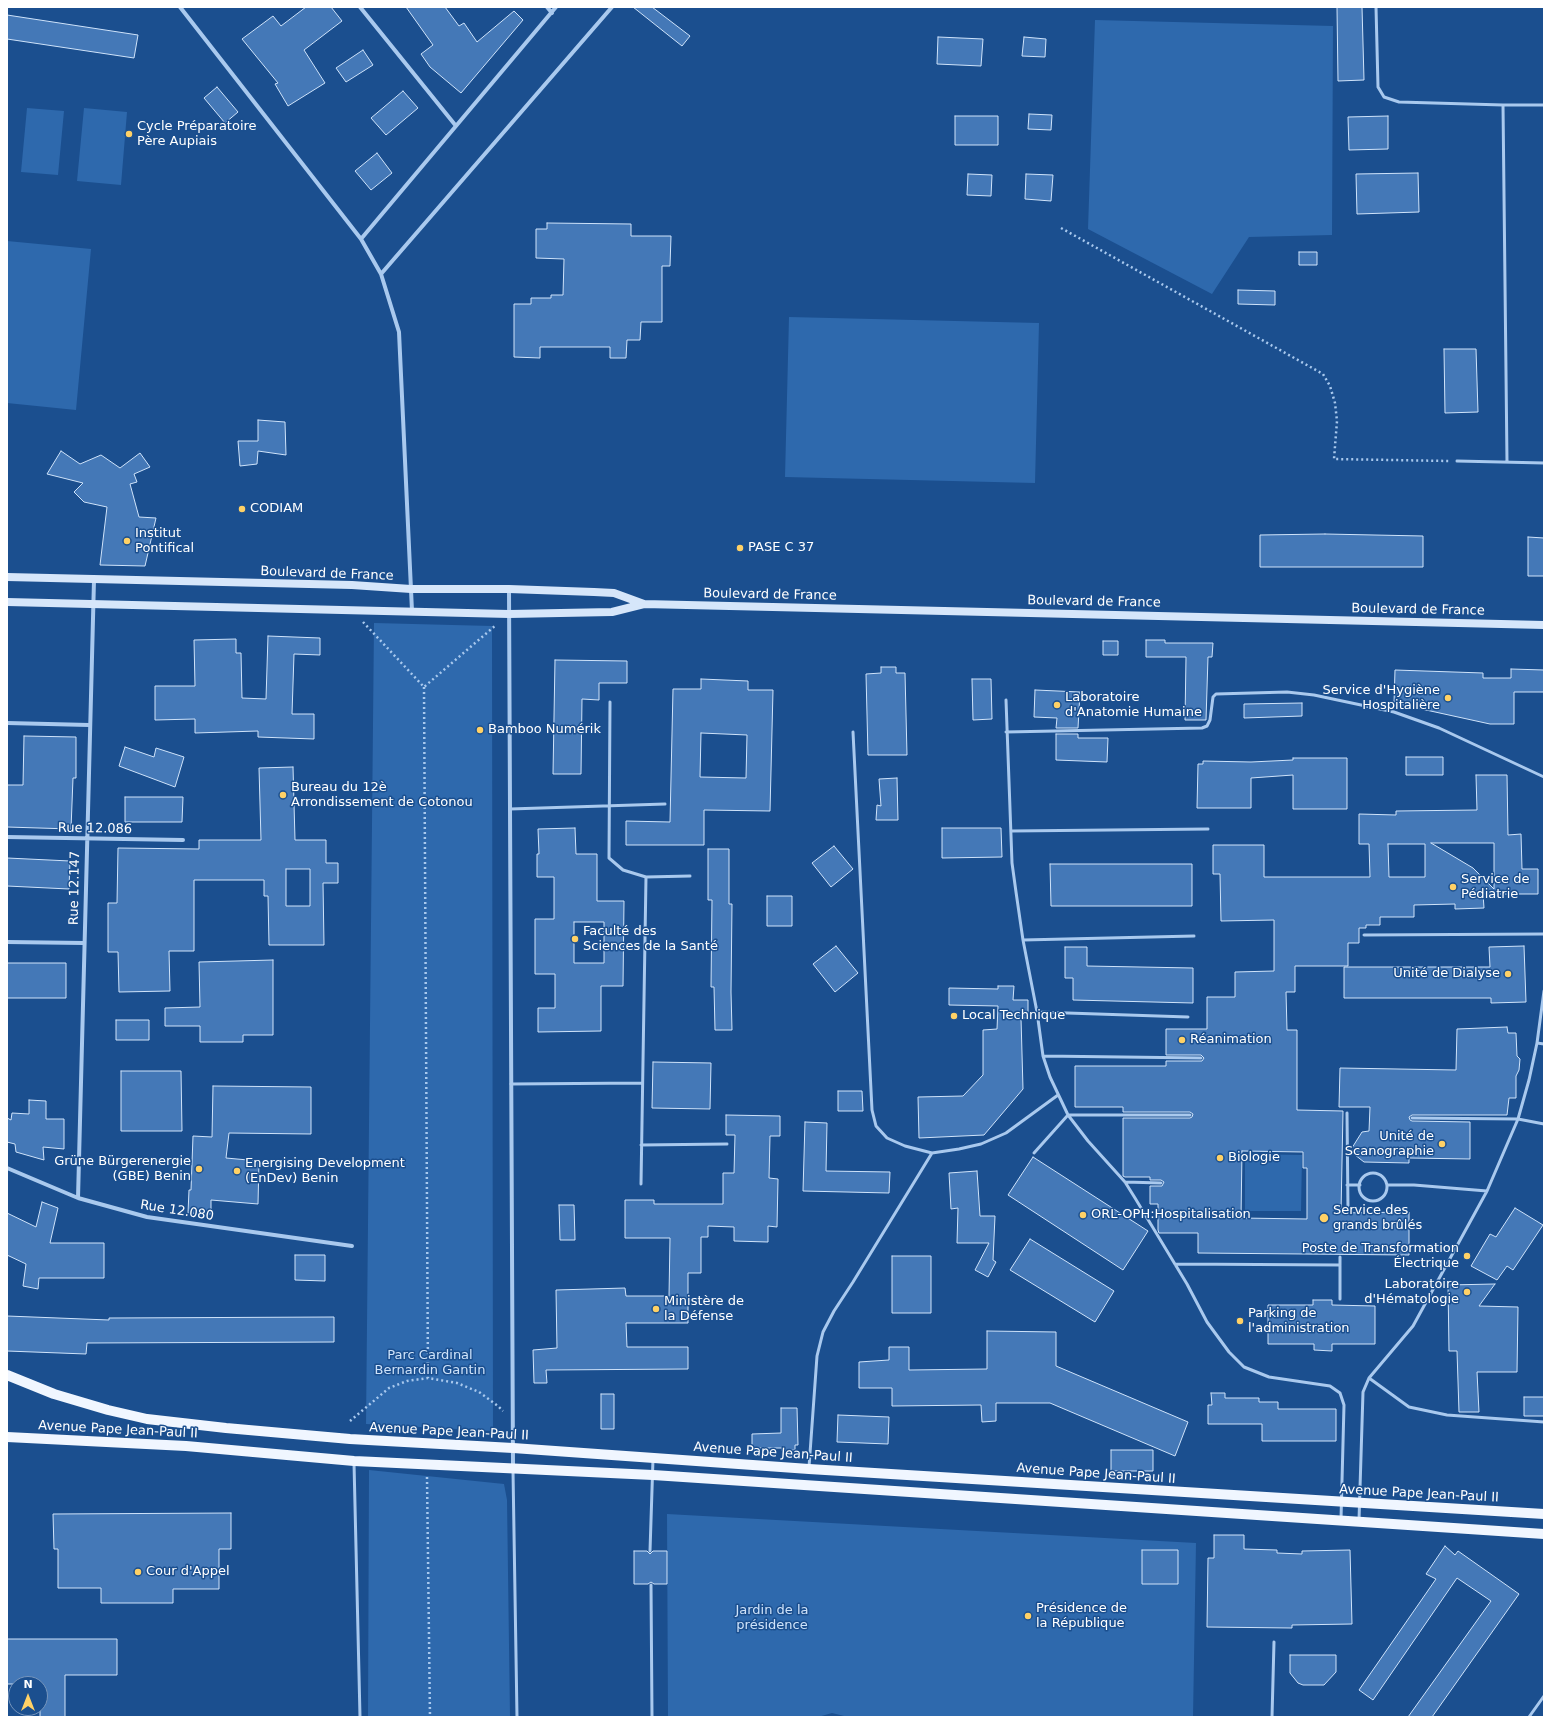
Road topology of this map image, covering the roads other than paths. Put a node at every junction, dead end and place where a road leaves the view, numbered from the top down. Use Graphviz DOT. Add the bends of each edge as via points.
graph roads {
  1 [pos="180,7"];
  2 [pos="360,7"];
  3 [pos="547,7"];
  4 [pos="556,7"];
  5 [pos="612,7"];
  6 [pos="1376,7"];
  7 [pos="552,13"];
  8 [pos="1503,105"];
  9 [pos="1544,105"];
  10 [pos="456,126"];
  11 [pos="361,239"];
  12 [pos="381,274"];
  13 [pos="1457,461"];
  14 [pos="1507,462"];
  15 [pos="1544,463"];
  16 [pos="7,577"];
  17 [pos="94,580"];
  18 [pos="411,589"];
  19 [pos="509,589"];
  20 [pos="7,602"];
  21 [pos="92,604"];
  22 [pos="644,604"];
  23 [pos="412,611"];
  24 [pos="509,614"];
  25 [pos="1544,625"];
  26 [pos="1006,700"];
  27 [pos="610,702"];
  28 [pos="7,723"];
  29 [pos="89,725"];
  30 [pos="853,732"];
  31 [pos="1006,732"];
  32 [pos="1544,777"];
  33 [pos="665,804"];
  34 [pos="610,805"];
  35 [pos="510,809"];
  36 [pos="1208,829"];
  37 [pos="1011,831"];
  38 [pos="7,837"];
  39 [pos="87,838"];
  40 [pos="183,840"];
  41 [pos="690,876"];
  42 [pos="646,877"];
  43 [pos="1544,934"];
  44 [pos="1194,936"];
  45 [pos="1364,936"];
  46 [pos="1023,940"];
  47 [pos="7,942"];
  48 [pos="84,943"];
  49 [pos="1544,991"];
  50 [pos="1037,1012"];
  51 [pos="1188,1017"];
  52 [pos="1537,1042"];
  53 [pos="1544,1044"];
  54 [pos="1043,1056"];
  55 [pos="1201,1058"];
  56 [pos="642,1083"];
  57 [pos="511,1084"];
  58 [pos="1058,1095"];
  59 [pos="1346,1113"];
  60 [pos="1068,1115"];
  61 [pos="1190,1115"];
  62 [pos="1412,1118"];
  63 [pos="1518,1119"];
  64 [pos="1544,1124"];
  65 [pos="727,1144"];
  66 [pos="641,1145"];
  67 [pos="932,1152"];
  68 [pos="1034,1152"];
  69 [pos="7,1168"];
  70 [pos="1125,1182"];
  71 [pos="1162,1183"];
  72 [pos="640,1184"];
  73 [pos="1347,1185"];
  74 [pos="1360,1185"];
  75 [pos="1387,1185"];
  76 [pos="1487,1191"];
  77 [pos="78,1198"];
  78 [pos="1348,1209"];
  79 [pos="352,1246"];
  80 [pos="1340,1257"];
  81 [pos="1175,1264"];
  82 [pos="1340,1265"];
  83 [pos="1340,1299"];
  84 [pos="7,1375"];
  85 [pos="1369,1378"];
  86 [pos="1544,1422"];
  87 [pos="7,1437"];
  88 [pos="513,1448"];
  89 [pos="653,1457"];
  90 [pos="354,1461"];
  91 [pos="513,1468"];
  92 [pos="809,1469"];
  93 [pos="653,1475"];
  94 [pos="1342,1502"];
  95 [pos="1360,1504"];
  96 [pos="1544,1514"];
  97 [pos="1341,1522"];
  98 [pos="1359,1523"];
  99 [pos="1544,1534"];
  100 [pos="650,1551"];
  101 [pos="650,1585"];
  102 [pos="1274,1642"];
  103 [pos="1544,1696"];
  104 [pos="360,1717"];
  105 [pos="517,1717"];
  106 [pos="652,1717"];
  107 [pos="1272,1717"];
  108 [pos="1529,1717"];
  1 -- 11 [label="street"];
  2 -- 10 [label="street"];
  3 -- 7 [label="street"];
  4 -- 7 [label="street"];
  5 -- 12 [label="street"];
  6 -- 8 [label="lane" via="1378,87 1384,97 1399,102"];
  7 -- 10 [label="street"];
  8 -- 9 [label="lane"];
  8 -- 14 [label="lane"];
  10 -- 11 [label="street"];
  11 -- 12 [label="street"];
  12 -- 18 [label="street" via="399,332"];
  13 -- 14 [label="lane"];
  14 -- 15 [label="lane"];
  16 -- 17 [label="street, Boulevard de France"];
  17 -- 18 [label="street, Boulevard de France" via="352,585"];
  17 -- 21 [label="street, Rue 12.147"];
  18 -- 19 [label="street, Boulevard de France"];
  18 -- 23 [label="street"];
  19 -- 22 [label="street, Boulevard de France" via="614,593"];
  19 -- 24 [label="street"];
  20 -- 21 [label="street, Boulevard de France"];
  21 -- 23 [label="street, Boulevard de France"];
  21 -- 29 [label="street, Rue 12.147"];
  22 -- 24 [label="street, Boulevard de France" via="612,612"];
  22 -- 25 [label="street, Boulevard de France"];
  23 -- 24 [label="street, Boulevard de France"];
  24 -- 35 [label="street"];
  26 -- 31 [label="lane"];
  27 -- 34 [label="lane"];
  28 -- 29 [label="street"];
  29 -- 39 [label="street, Rue 12.147"];
  30 -- 67 [label="lane" via="872,1110 876,1126 887,1138 905,1146"];
  31 -- 32 [label="lane" via="1202,728 1210,720 1213,697 1216,694 1287,692 1314,695 1394,712 1439,728"];
  31 -- 37 [label="lane"];
  33 -- 34 [label="lane"];
  34 -- 35 [label="lane"];
  34 -- 42 [label="lane" via="609,858 623,870"];
  35 -- 57 [label="street"];
  36 -- 37 [label="lane"];
  37 -- 46 [label="lane" via="1012,863"];
  38 -- 39 [label="street, Rue 12.086"];
  39 -- 40 [label="street, Rue 12.086"];
  39 -- 48 [label="street, Rue 12.147"];
  41 -- 42 [label="lane"];
  42 -- 56 [label="lane"];
  43 -- 45 [label="lane"];
  44 -- 46 [label="lane"];
  46 -- 50 [label="lane"];
  47 -- 48 [label="street"];
  48 -- 77 [label="street, Rue 12.147"];
  49 -- 52 [label="lane"];
  50 -- 51 [label="lane"];
  50 -- 54 [label="lane"];
  52 -- 53 [label="lane"];
  52 -- 63 [label="lane"];
  54 -- 55 [label="lane"];
  54 -- 58 [label="lane"];
  56 -- 57 [label="lane"];
  56 -- 66 [label="lane"];
  57 -- 88 [label="street"];
  58 -- 60 [label="lane"];
  58 -- 67 [label="lane" via="1006,1132 981,1144"];
  59 -- 73 [label="lane"];
  60 -- 61 [label="lane"];
  60 -- 68 [label="lane"];
  60 -- 70 [label="lane" via="1088,1142"];
  62 -- 63 [label="lane"];
  63 -- 64 [label="lane"];
  63 -- 76 [label="lane"];
  65 -- 66 [label="lane"];
  66 -- 72 [label="lane"];
  67 -- 92 [label="lane" via="823,1332 817,1356"];
  69 -- 77 [label="street, Rue 12.080"];
  70 -- 71 [label="lane"];
  70 -- 81 [label="lane"];
  73 -- 74 [label="lane"];
  73 -- 78 [label="lane"];
  74 -- 75 [label="lane" via="1360,1181 1367,1175 1375,1174 1383,1178"];
  74 -- 75 [label="lane" via="1363,1197 1370,1201 1379,1200 1385,1194"];
  75 -- 76 [label="lane"];
  76 -- 85 [label="lane" via="1413,1326"];
  77 -- 79 [label="street, Rue 12.080" via="148,1217"];
  80 -- 82 [label="lane"];
  81 -- 82 [label="lane"];
  81 -- 94 [label="lane" via="1207,1322 1229,1352 1244,1367 1269,1377 1330,1386 1340,1393 1344,1405"];
  82 -- 83 [label="lane"];
  84 -- 88 [label="main road, Avenue Pape Jean-Paul II" via="54,1394 147,1418 350,1439"];
  85 -- 86 [label="lane" via="1409,1407 1447,1415"];
  85 -- 95 [label="lane" via="1363,1392"];
  87 -- 90 [label="main road, Avenue Pape Jean-Paul II" via="186,1446"];
  88 -- 89 [label="main road, Avenue Pape Jean-Paul II"];
  88 -- 91 [label="street"];
  89 -- 92 [label="main road, Avenue Pape Jean-Paul II"];
  89 -- 93 [label="lane"];
  90 -- 91 [label="main road, Avenue Pape Jean-Paul II"];
  90 -- 104 [label="lane"];
  91 -- 93 [label="main road, Avenue Pape Jean-Paul II"];
  91 -- 105 [label="lane"];
  92 -- 94 [label="main road, Avenue Pape Jean-Paul II"];
  93 -- 97 [label="main road, Avenue Pape Jean-Paul II"];
  93 -- 100 [label="lane"];
  94 -- 95 [label="main road, Avenue Pape Jean-Paul II"];
  94 -- 97 [label="lane"];
  95 -- 96 [label="main road, Avenue Pape Jean-Paul II"];
  95 -- 98 [label="lane"];
  97 -- 98 [label="main road, Avenue Pape Jean-Paul II"];
  98 -- 99 [label="main road, Avenue Pape Jean-Paul II"];
  101 -- 106 [label="lane"];
  102 -- 107 [label="lane"];
  103 -- 108 [label="lane"];
}
